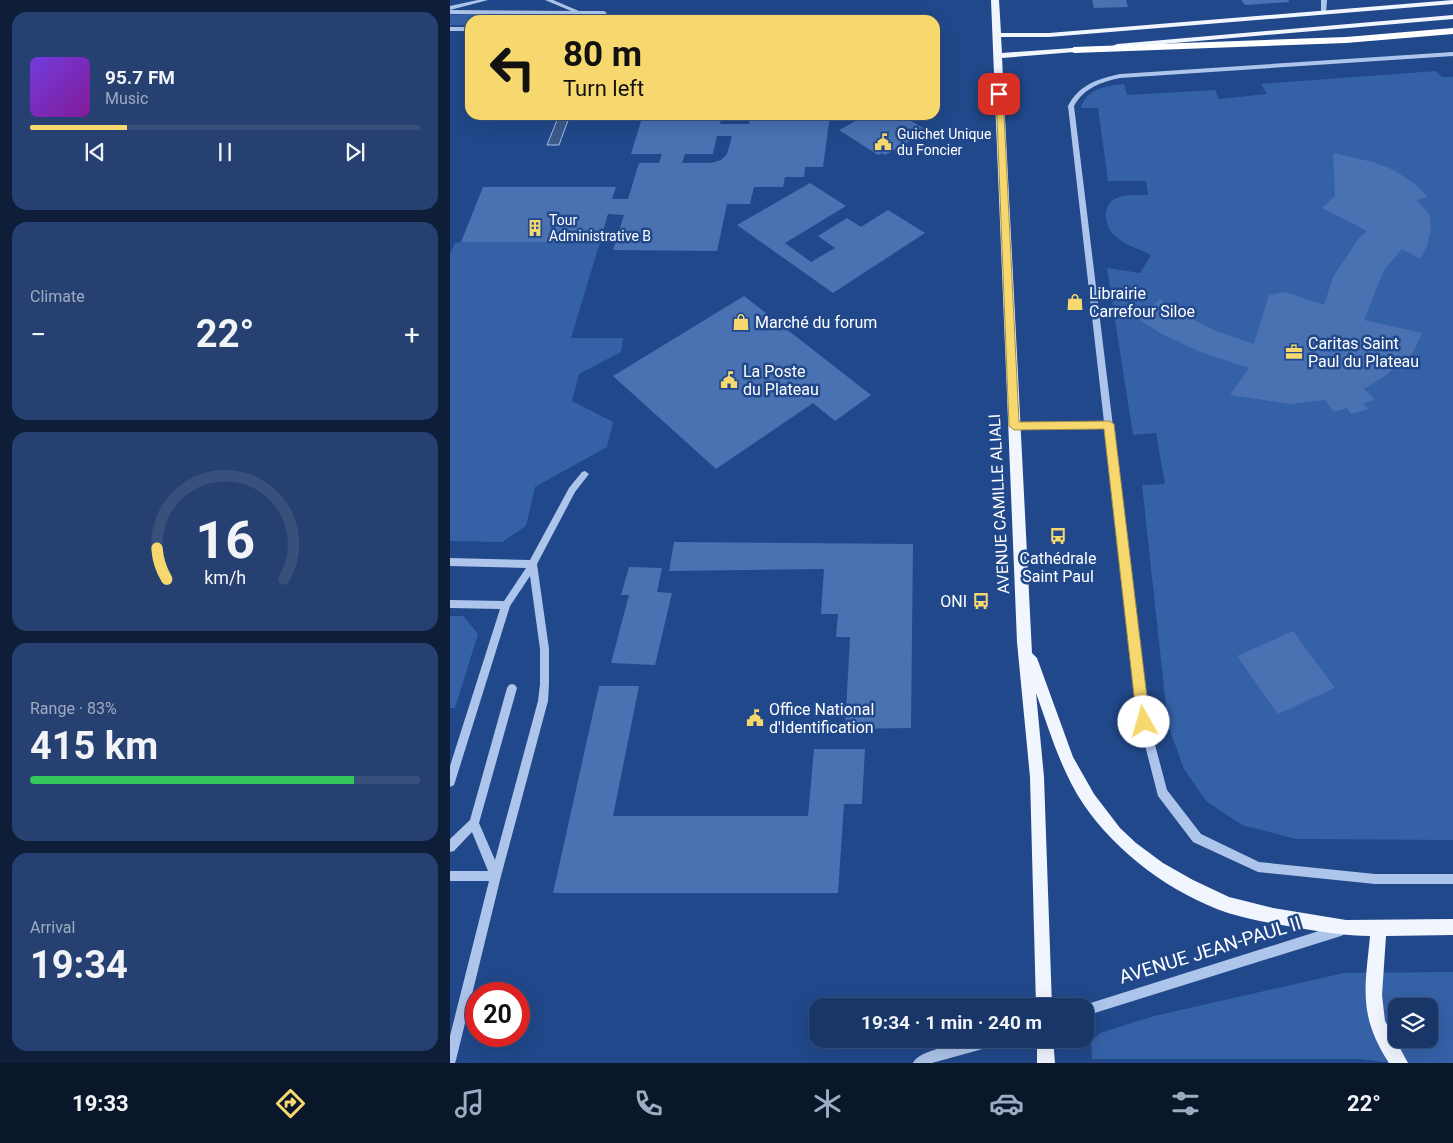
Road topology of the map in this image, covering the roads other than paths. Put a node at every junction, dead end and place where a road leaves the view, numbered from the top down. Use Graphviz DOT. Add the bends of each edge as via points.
graph roads {
  1 [pos="485,0"];
  2 [pos="548,0"];
  3 [pos="995,0"];
  4 [pos="1324,0"];
  5 [pos="1405,0"];
  6 [pos="1453,2"];
  7 [pos="450,8"];
  8 [pos="450,12"];
  9 [pos="1324,12"];
  10 [pos="580,13"];
  11 [pos="604,13"];
  12 [pos="1453,17"];
  13 [pos="450,29"];
  14 [pos="465,29"];
  15 [pos="1453,30"];
  16 [pos="996,35"];
  17 [pos="1074,50"];
  18 [pos="1453,54"];
  19 [pos="997,56"];
  20 [pos="1109,424"];
  21 [pos="1014,426"];
  22 [pos="585,474"];
  23 [pos="450,562"];
  24 [pos="533,564"];
  25 [pos="450,604"];
  26 [pos="506,605"];
  27 [pos="1024,642"];
  28 [pos="512,688"];
  29 [pos="450,782"];
  30 [pos="474,823"];
  31 [pos="450,847"];
  32 [pos="450,876"];
  33 [pos="496,876"];
  34 [pos="1453,879"];
  35 [pos="1379,927"];
  36 [pos="1453,927"];
  37 [pos="1346,928"];
  38 [pos="1044,998"];
  39 [pos="1094,1007"];
  40 [pos="965,1048"];
  41 [pos="1045,1048"];
  42 [pos="450,1060"];
  43 [pos="919,1063"];
  44 [pos="1046,1063"];
  45 [pos="1399,1063"];
  1 -- 7 [label="street"];
  2 -- 10 [label="lane"];
  3 -- 16 [label="main road, AVENUE CAMILLE ALIALI"];
  4 -- 9 [label="street"];
  5 -- 9 [label="main road"];
  6 -- 9 [label="main road"];
  8 -- 10 [label="street"];
  9 -- 16 [label="main road" via="1192,25 1049,35"];
  10 -- 11 [label="street"];
  12 -- 17 [label="main road"];
  13 -- 14 [label="street"];
  15 -- 17 [label="highway" via="1346,40"];
  16 -- 19 [label="main road, AVENUE CAMILLE ALIALI"];
  17 -- 19 [label="main road"];
  18 -- 20 [label="street" via="1120,76 1101,80 1075,96 1071,106"];
  19 -- 21 [label="main road, AVENUE CAMILLE ALIALI"];
  20 -- 21 [label="street"];
  20 -- 34 [label="street" via="1144,722 1162,792 1197,838 1258,867 1375,879"];
  21 -- 27 [label="main road, AVENUE CAMILLE ALIALI"];
  22 -- 24 [label="street" via="572,490"];
  23 -- 24 [label="street"];
  24 -- 26 [label="street"];
  24 -- 33 [label="street" via="546,676 543,701"];
  25 -- 26 [label="street"];
  26 -- 29 [label="street"];
  27 -- 37 [label="main road, AVENUE JEAN-PAUL II" via="1067,760 1089,798 1115,833 1131,848 1180,881 1228,905"];
  27 -- 38 [label="main road, AVENUE CAMILLE ALIALI" via="1037,777"];
  28 -- 30 [label="street"];
  30 -- 31 [label="street"];
  30 -- 33 [label="street"];
  32 -- 33 [label="street"];
  33 -- 42 [label="street"];
  35 -- 36 [label="main road, AVENUE JEAN-PAUL II"];
  35 -- 37 [label="main road, AVENUE JEAN-PAUL II"];
  35 -- 45 [label="main road" via="1372,996 1379,1031"];
  37 -- 39 [label="street, AVENUE JEAN-PAUL II"];
  40 -- 43 [label="street"];
  41 -- 44 [label="main road"];
}
